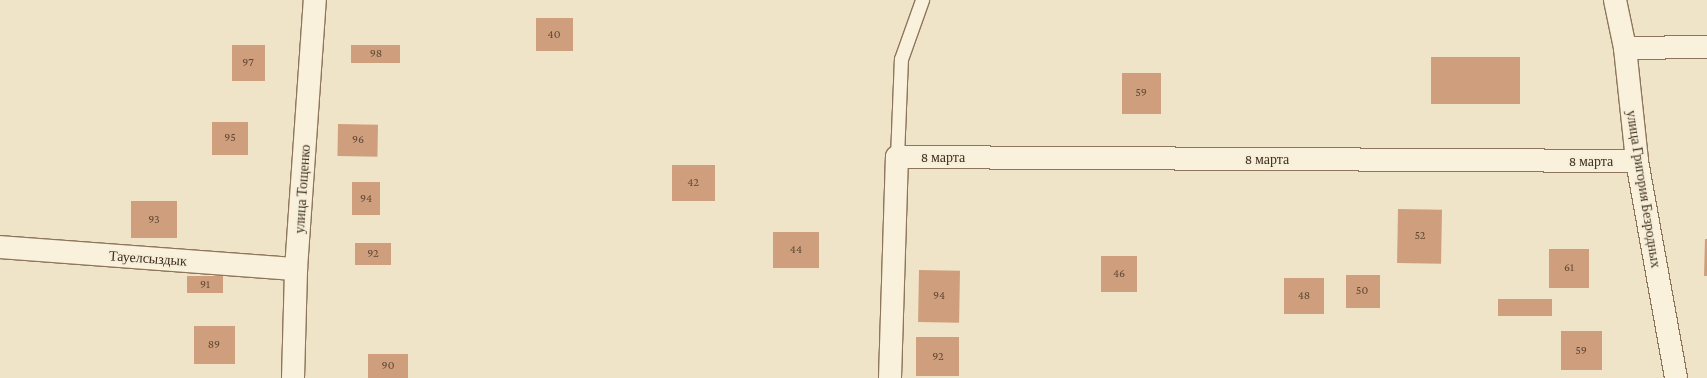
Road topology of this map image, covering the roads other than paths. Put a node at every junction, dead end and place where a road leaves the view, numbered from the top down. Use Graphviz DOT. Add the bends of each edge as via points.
graph roads {
  1 [pos="315,0"];
  2 [pos="922,0"];
  3 [pos="1615,0"];
  4 [pos="1707,47"];
  5 [pos="1625,48"];
  6 [pos="897,157"];
  7 [pos="1637,161"];
  8 [pos="0,247"];
  9 [pos="296,269"];
  10 [pos="293,378"];
  11 [pos="890,378"];
  12 [pos="1676,378"];
  1 -- 9 [label="street, улица Тощенко"];
  2 -- 6 [label="lane" via="901,59"];
  3 -- 5 [label="street, улица Григория Безродных"];
  4 -- 5 [label="street"];
  5 -- 7 [label="street, улица Григория Безродных"];
  6 -- 7 [label="street, 8 марта"];
  6 -- 11 [label="street"];
  7 -- 12 [label="street, улица Григория Безродных"];
  8 -- 9 [label="street, Тауелсыздык"];
  9 -- 10 [label="street, улица Тощенко"];
}
